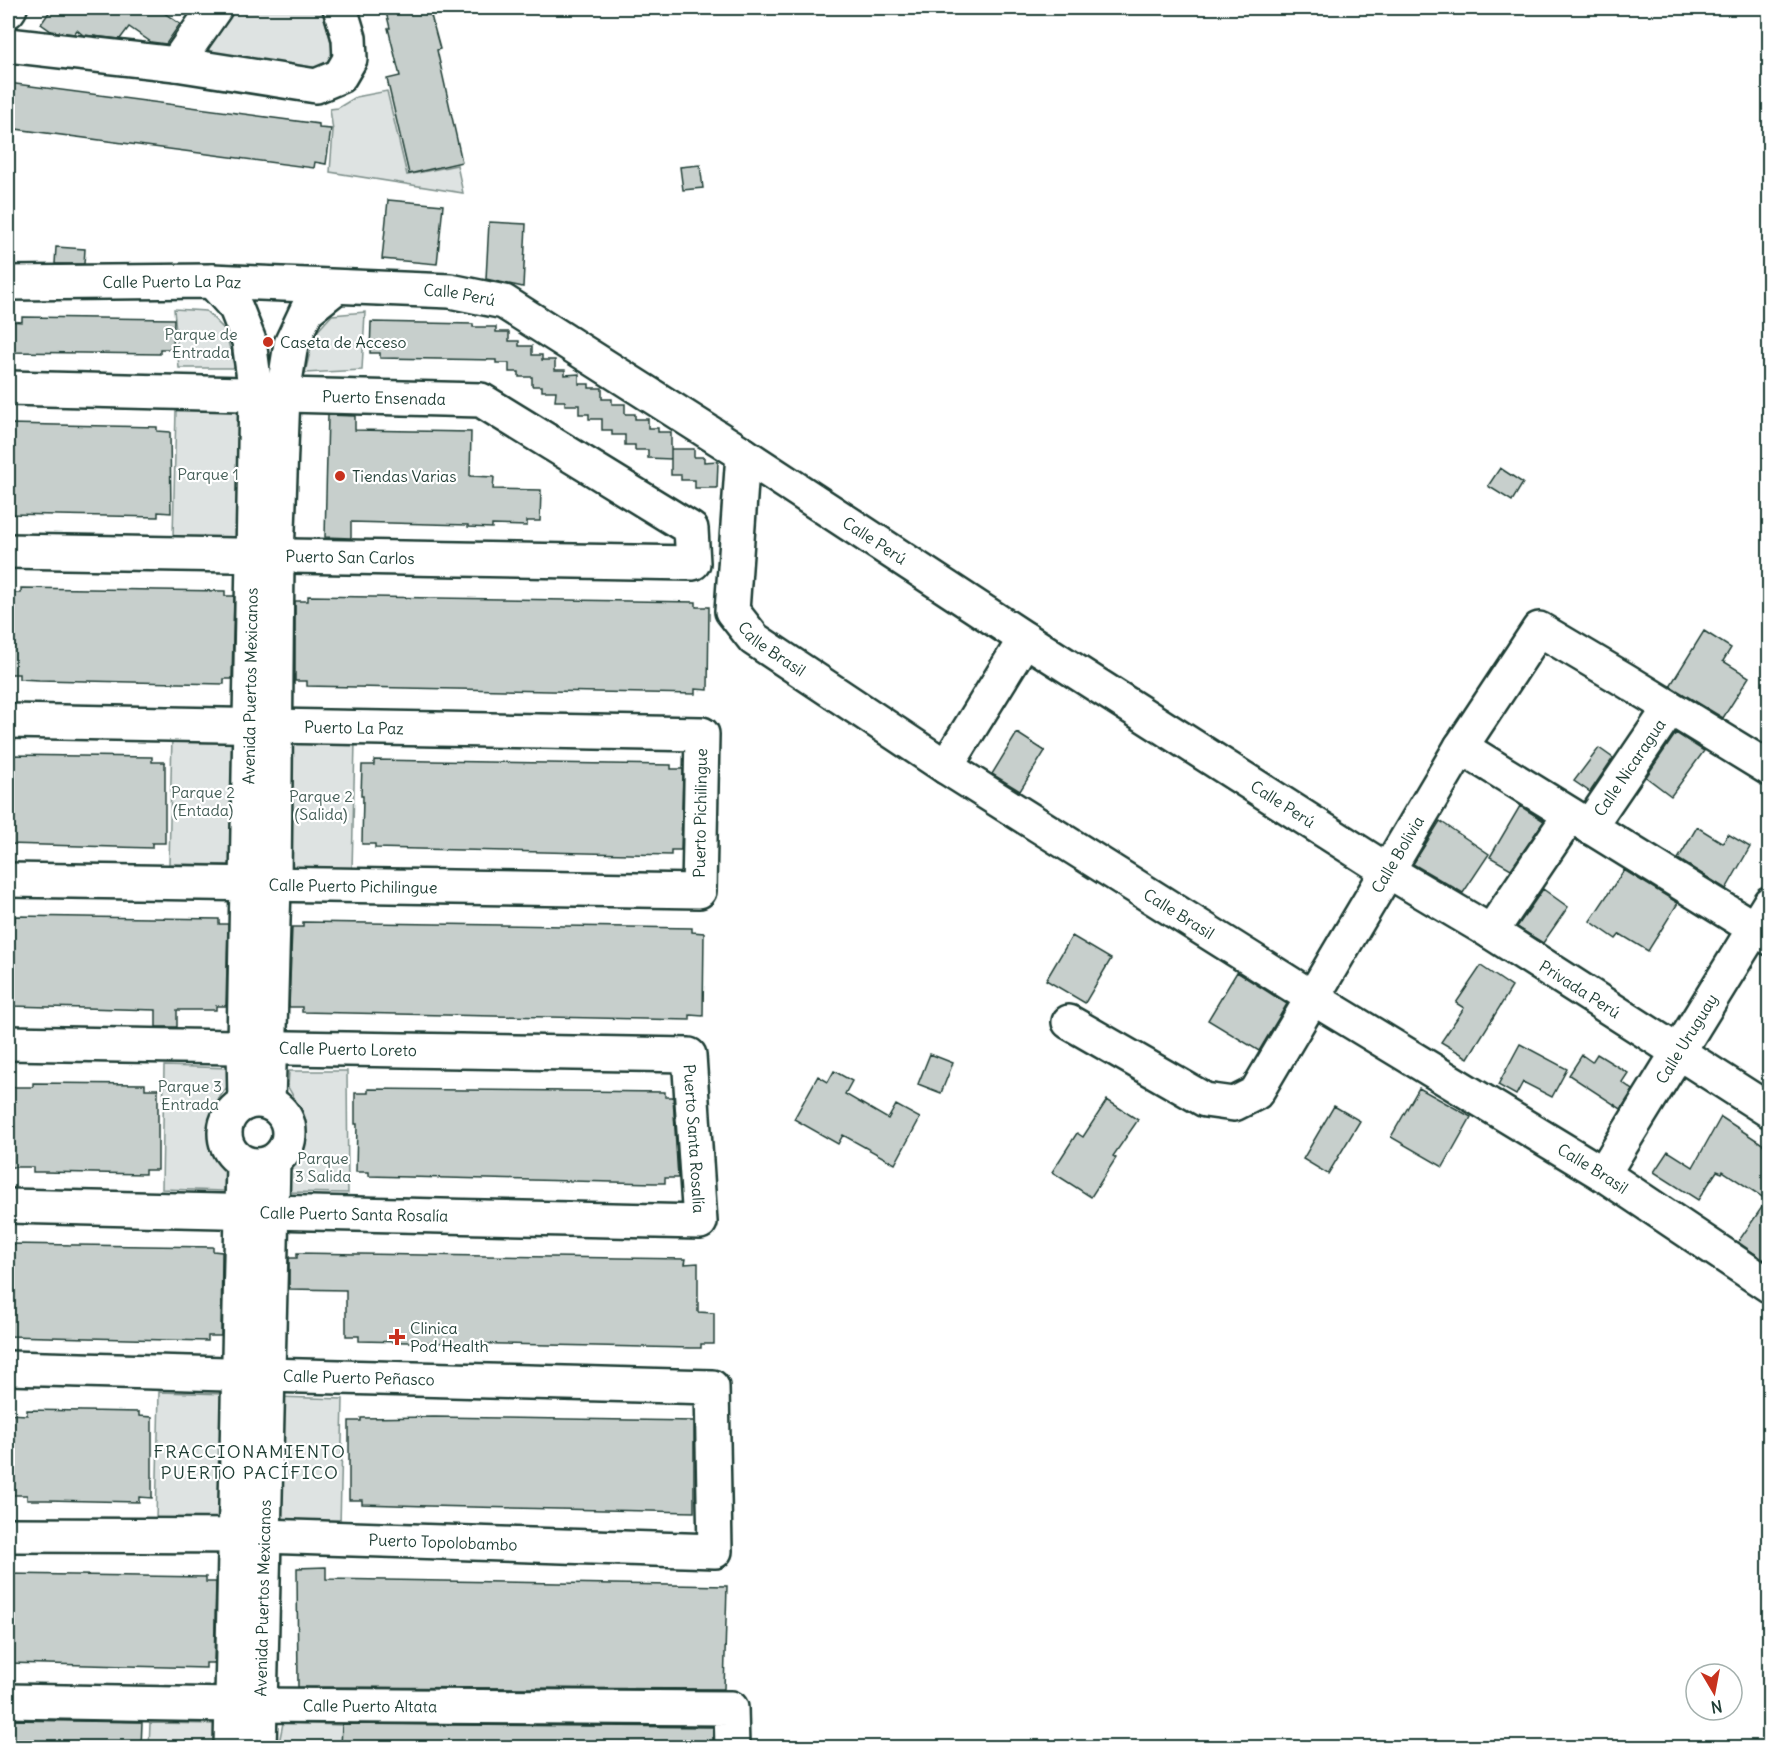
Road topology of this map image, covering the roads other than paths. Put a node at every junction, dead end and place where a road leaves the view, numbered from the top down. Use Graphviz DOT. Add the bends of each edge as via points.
graph roads {
  1 [pos="10,8"];
  2 [pos="340,8"];
  3 [pos="209,10"];
  4 [pos="8,11"];
  5 [pos="8,45"];
  6 [pos="176,64"];
  7 [pos="212,281"];
  8 [pos="8,283"];
  9 [pos="336,287"];
  10 [pos="8,388"];
  11 [pos="269,394"];
  12 [pos="743,454"];
  13 [pos="8,551"];
  14 [pos="265,555"];
  15 [pos="693,563"];
  16 [pos="1025,639"];
  17 [pos="1670,708"];
  18 [pos="8,721"];
  19 [pos="262,726"];
  20 [pos="702,734"];
  21 [pos="1461,747"];
  22 [pos="946,767"];
  23 [pos="1770,769"];
  24 [pos="1580,821"];
  25 [pos="1388,871"];
  26 [pos="8,880"];
  27 [pos="260,884"];
  28 [pos="699,891"];
  29 [pos="1764,923"];
  30 [pos="1491,932"];
  31 [pos="1313,998"];
  32 [pos="1069,1022"];
  33 [pos="8,1043"];
  34 [pos="257,1047"];
  35 [pos="1678,1051"];
  36 [pos="690,1055"];
  37 [pos="256,1102"];
  38 [pos="1770,1111"];
  39 [pos="258,1162"];
  40 [pos="1603,1174"];
  41 [pos="8,1206"];
  42 [pos="257,1212"];
  43 [pos="700,1222"];
  44 [pos="1770,1286"];
  45 [pos="8,1368"];
  46 [pos="254,1374"];
  47 [pos="712,1387"];
  48 [pos="8,1535"];
  49 [pos="250,1537"];
  50 [pos="8,1701"];
  51 [pos="246,1705"];
  52 [pos="231,1748"];
  53 [pos="260,1748"];
  54 [pos="732,1748"];
  1 -- 4 [label="street"];
  2 -- 6 [label="street" via="349,38 350,59 340,76 316,86"];
  3 -- 6 [label="street"];
  5 -- 6 [label="street"];
  7 -- 8 [label="street, Calle Puerto La Paz"];
  7 -- 9 [label="street, Calle Puerto La Paz"];
  7 -- 11 [label="street, Avenida Puertos Mexicanos" via="237,308"];
  9 -- 11 [label="street, Avenida Puertos Mexicanos" via="307,310"];
  9 -- 12 [label="street, Calle Perú" via="450,291 504,302"];
  10 -- 11 [label="street, Puerto Ensenada"];
  11 -- 14 [label="street, Avenida Puertos Mexicanos"];
  11 -- 15 [label="street, Puerto Ensenada" via="481,400 692,529"];
  12 -- 16 [label="street, Calle Perú"];
  12 -- 22 [label="street, Calle Brasil" via="732,611 754,639"];
  13 -- 14 [label="street, Puerto San Carlos"];
  14 -- 15 [label="street, Puerto San Carlos"];
  14 -- 19 [label="street, Avenida Puertos Mexicanos"];
  16 -- 22 [label="street"];
  16 -- 25 [label="street, Calle Perú"];
  17 -- 21 [label="street, Calle Bolivia" via="1539,629"];
  17 -- 23 [label="street"];
  17 -- 24 [label="street, Calle Nicaragua"];
  18 -- 19 [label="street, Puerto La Paz"];
  19 -- 20 [label="street, Puerto La Paz"];
  19 -- 27 [label="street, Avenida Puertos Mexicanos"];
  20 -- 28 [label="street, Puerto Pichilingue"];
  21 -- 24 [label="street"];
  21 -- 25 [label="street, Calle Bolivia"];
  22 -- 31 [label="street, Calle Brasil"];
  24 -- 29 [label="street"];
  24 -- 30 [label="street, Calle Nicaragua"];
  25 -- 30 [label="street, Privada Perú"];
  25 -- 31 [label="street, Calle Bolivia"];
  26 -- 27 [label="street, Calle Puerto Pichilingue"];
  27 -- 28 [label="street, Calle Puerto Pichilingue"];
  27 -- 34 [label="street, Avenida Puertos Mexicanos"];
  29 -- 35 [label="street, Calle Uruguay"];
  30 -- 35 [label="street, Privada Perú"];
  31 -- 32 [label="street, Calle Bolivia" via="1256,1093 1234,1104 1205,1100"];
  31 -- 40 [label="street, Calle Brasil"];
  33 -- 34 [label="street, Calle Puerto Loreto"];
  34 -- 36 [label="street, Calle Puerto Loreto"];
  34 -- 37 [label="street, Avenida Puertos Mexicanos"];
  35 -- 38 [label="street, Privada Perú"];
  35 -- 40 [label="street, Calle Uruguay"];
  36 -- 43 [label="street, Puerto Santa Rosalía"];
  37 -- 39 [label="street" via="278,1108 289,1128 284,1150"];
  37 -- 39 [label="street" via="235,1109 228,1118 225,1140 229,1150"];
  39 -- 42 [label="street, Avenida Puertos Mexicanos"];
  40 -- 44 [label="street, Calle Brasil"];
  41 -- 42 [label="street, Calle Puerto Santa Rosalía"];
  42 -- 43 [label="street, Calle Puerto Santa Rosalía"];
  42 -- 46 [label="street, Avenida Puertos Mexicanos"];
  45 -- 46 [label="street, Calle Puerto Peñasco"];
  46 -- 47 [label="street, Calle Puerto Peñasco"];
  46 -- 49 [label="street, Avenida Puertos Mexicanos"];
  47 -- 49 [label="street, Puerto Topolobambo" via="715,1551"];
  48 -- 49 [label="street, Puerto Topolobambo"];
  49 -- 51 [label="street, Avenida Puertos Mexicanos"];
  50 -- 51 [label="street, Calle Puerto Altata"];
  51 -- 52 [label="street, Avenida Puertos Mexicanos"];
  51 -- 53 [label="street, Avenida Puertos Mexicanos"];
  51 -- 54 [label="street, Calle Puerto Altata" via="731,1708"];
}
